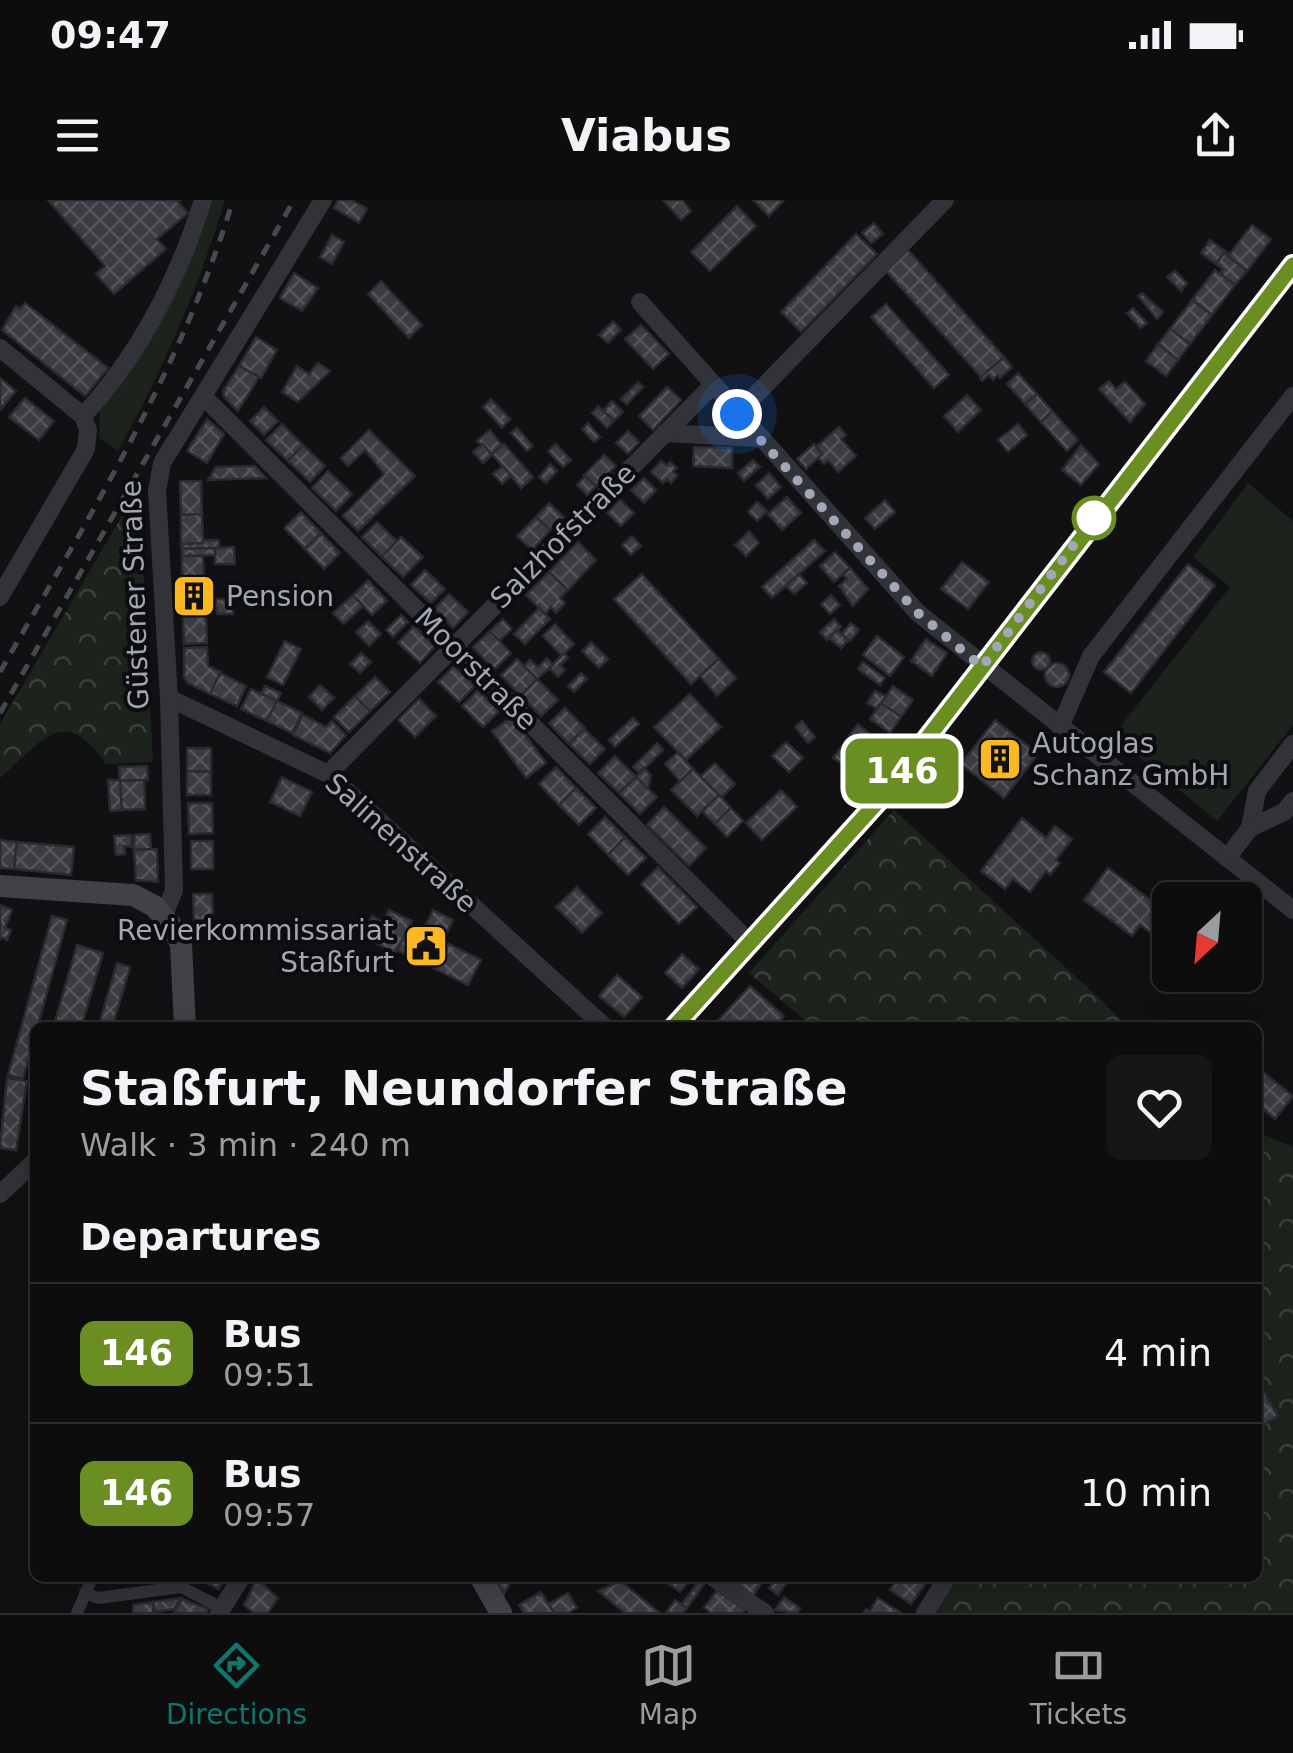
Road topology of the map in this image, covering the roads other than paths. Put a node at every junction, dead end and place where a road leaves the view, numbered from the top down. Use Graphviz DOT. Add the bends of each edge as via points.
graph roads {
  1 [pos="203,200"];
  2 [pos="323,200"];
  3 [pos="945,200"];
  4 [pos="1293,265"];
  5 [pos="640,302"];
  6 [pos="0,348"];
  7 [pos="714,384"];
  8 [pos="202,396"];
  9 [pos="1293,396"];
  10 [pos="737,414"];
  11 [pos="83,416"];
  12 [pos="665,433"];
  13 [pos="759,438"];
  14 [pos="0,598"];
  15 [pos="454,647"];
  16 [pos="982,667"];
  17 [pos="168,698"];
  18 [pos="1060,727"];
  19 [pos="1293,744"];
  20 [pos="328,774"];
  21 [pos="1293,801"];
  22 [pos="1250,828"];
  23 [pos="1227,858"];
  24 [pos="0,886"];
  25 [pos="1293,910"];
  26 [pos="164,915"];
  27 [pos="749,942"];
  28 [pos="185,1022"];
  29 [pos="599,1022"];
  30 [pos="679,1022"];
  31 [pos="30,1166"];
  32 [pos="0,1194"];
  33 [pos="90,1582"];
  34 [pos="239,1582"];
  35 [pos="483,1582"];
  36 [pos="720,1582"];
  37 [pos="945,1582"];
  38 [pos="85,1593"];
  39 [pos="221,1610"];
  40 [pos="77,1613"];
  41 [pos="501,1613"];
  42 [pos="764,1613"];
  43 [pos="926,1613"];
  1 -- 11 [label="street" via="141,343"];
  2 -- 8 [label="street, Güstener Straße"];
  3 -- 10 [label="street"];
  4 -- 16 [label="main road"];
  5 -- 7 [label="street"];
  6 -- 11 [label="street"];
  7 -- 10 [label="street"];
  7 -- 12 [label="street, Salzhofstraße"];
  8 -- 15 [label="street, Moorstraße"];
  8 -- 17 [label="street, Güstener Straße" via="162,463 156,491"];
  9 -- 18 [label="street" via="1091,656"];
  10 -- 13 [label="street"];
  11 -- 14 [label="street" via="86,449"];
  12 -- 13 [label="street"];
  12 -- 15 [label="street, Salzhofstraße"];
  13 -- 16 [label="street" via="918,613"];
  15 -- 20 [label="street, Salzhofstraße"];
  15 -- 27 [label="street, Moorstraße"];
  16 -- 18 [label="street"];
  16 -- 27 [label="main road" via="881,798"];
  17 -- 20 [label="street, Salinenstraße"];
  17 -- 26 [label="street, Güstener Straße" via="174,890"];
  18 -- 23 [label="street"];
  19 -- 22 [label="street" via="1257,791"];
  20 -- 29 [label="street, Salinenstraße"];
  21 -- 22 [label="street"];
  22 -- 23 [label="street"];
  23 -- 25 [label="street"];
  24 -- 26 [label="main road" via="132,895"];
  26 -- 28 [label="main road" via="181,944"];
  27 -- 30 [label="main road"];
  31 -- 32 [label="street"];
  33 -- 38 [label="street"];
  34 -- 39 [label="street"];
  35 -- 41 [label="main road"];
  36 -- 42 [label="street"];
  37 -- 43 [label="street"];
  38 -- 39 [label="street" via="98,1598 181,1587"];
  38 -- 40 [label="street"];
}
